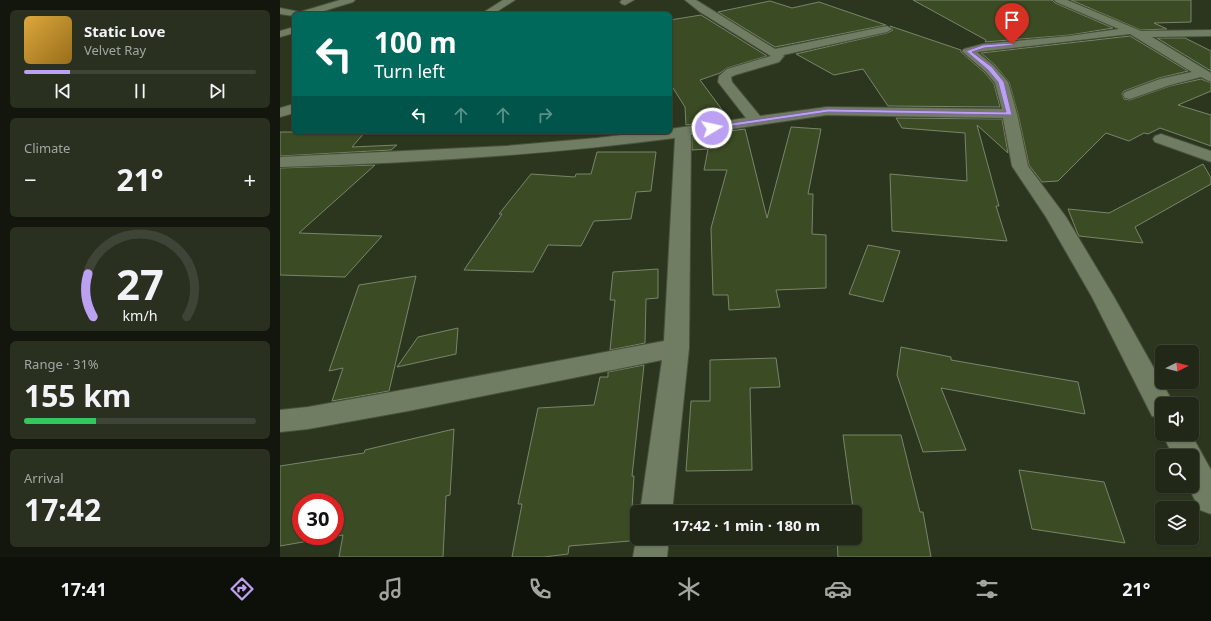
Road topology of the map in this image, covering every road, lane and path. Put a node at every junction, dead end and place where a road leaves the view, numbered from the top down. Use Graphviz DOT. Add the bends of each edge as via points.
graph roads {
  1 [pos="350,0"];
  2 [pos="510,0"];
  3 [pos="690,0"];
  4 [pos="1059,0"];
  5 [pos="280,11"];
  6 [pos="311,12"];
  7 [pos="489,12"];
  8 [pos="292,13"];
  9 [pos="887,29"];
  10 [pos="292,31"];
  11 [pos="1134,32"];
  12 [pos="1211,32"];
  13 [pos="280,34"];
  14 [pos="775,53"];
  15 [pos="1206,75"];
  16 [pos="1130,95"];
  17 [pos="292,109"];
  18 [pos="280,113"];
  19 [pos="1010,114"];
  20 [pos="756,121"];
  21 [pos="683,132"];
  22 [pos="672,133"];
  23 [pos="667,134"];
  24 [pos="1161,139"];
  25 [pos="1211,158"];
  26 [pos="280,162"];
  27 [pos="676,348"];
  28 [pos="1156,397"];
  29 [pos="280,421"];
  30 [pos="1199,477"];
  31 [pos="1211,500"];
  32 [pos="657,505"];
  33 [pos="651,545"];
  34 [pos="650,557"];
  1 -- 6 [label="street"];
  2 -- 7 [label="street"];
  3 -- 14 [label="street" via="702,10"];
  4 -- 11 [label="street"];
  5 -- 8 [label="street"];
  9 -- 14 [label="street"];
  10 -- 13 [label="street"];
  11 -- 12 [label="street"];
  11 -- 15 [label="street"];
  11 -- 19 [label="street" via="983,47 968,51 990,68 1001,82"];
  14 -- 20 [label="street" via="778,56 775,60 725,76 725,82"];
  15 -- 16 [label="street" via="1165,82"];
  17 -- 18 [label="street"];
  19 -- 20 [label="street" via="828,111"];
  19 -- 28 [label="street" via="1020,166 1056,217 1103,297"];
  20 -- 21 [label="street"];
  21 -- 22 [label="street"];
  21 -- 27 [label="street"];
  23 -- 26 [label="street" via="506,151"];
  24 -- 25 [label="street"];
  27 -- 29 [label="street" via="408,400"];
  27 -- 32 [label="street"];
  30 -- 31 [label="street"];
  33 -- 34 [label="street"];
}
